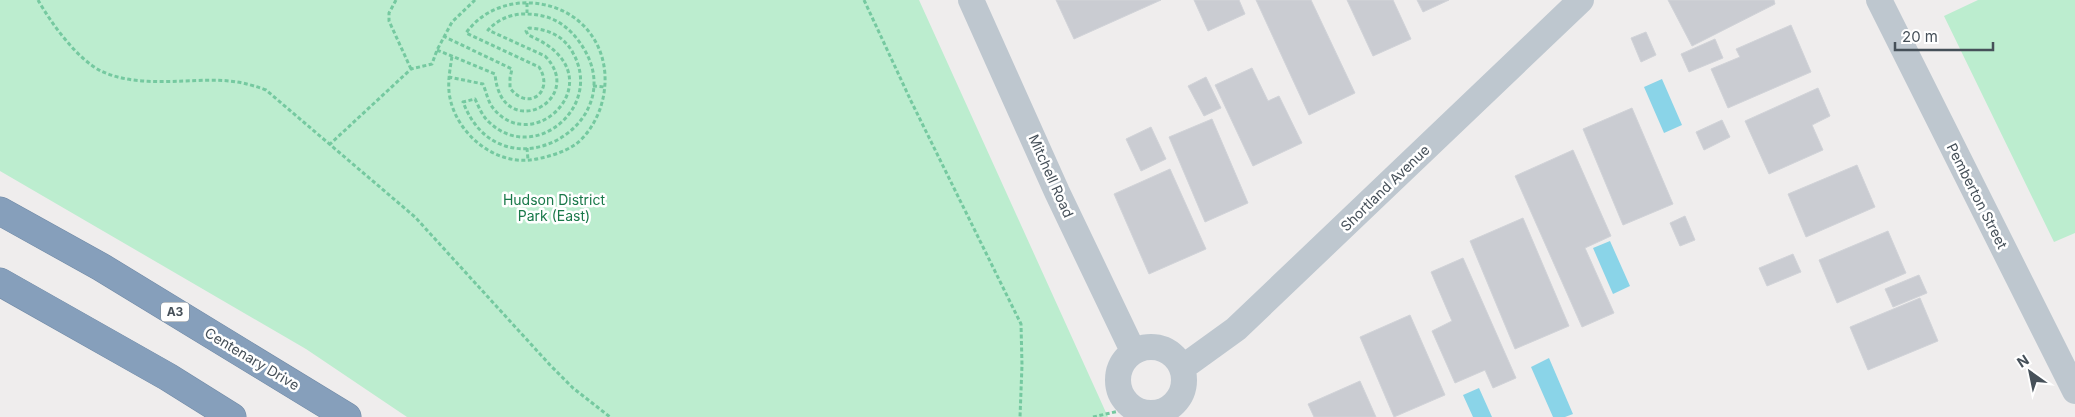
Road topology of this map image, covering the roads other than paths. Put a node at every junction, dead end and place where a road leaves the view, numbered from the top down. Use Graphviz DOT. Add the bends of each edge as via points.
graph roads {
  1 [pos="971,0"];
  2 [pos="1582,0"];
  3 [pos="1879,0"];
  4 [pos="0,211"];
  5 [pos="0,282"];
  6 [pos="1133,351"];
  7 [pos="1182,368"];
  8 [pos="2075,391"];
  9 [pos="1162,414"];
  10 [pos="232,417"];
  11 [pos="347,417"];
  1 -- 6 [label="street, Mitchell Road"];
  2 -- 7 [label="street, Shortland Avenue" via="1236,329"];
  3 -- 8 [label="street, Pemberton Street"];
  4 -- 11 [label="highway, Centenary Drive / A3" via="101,267"];
  5 -- 10 [label="highway"];
  6 -- 7 [label="street" via="1152,346 1162,348 1178,360"];
  6 -- 9 [label="street" via="1119,369 1117,380 1121,396 1141,412"];
  7 -- 9 [label="street" via="1181,394"];
}
